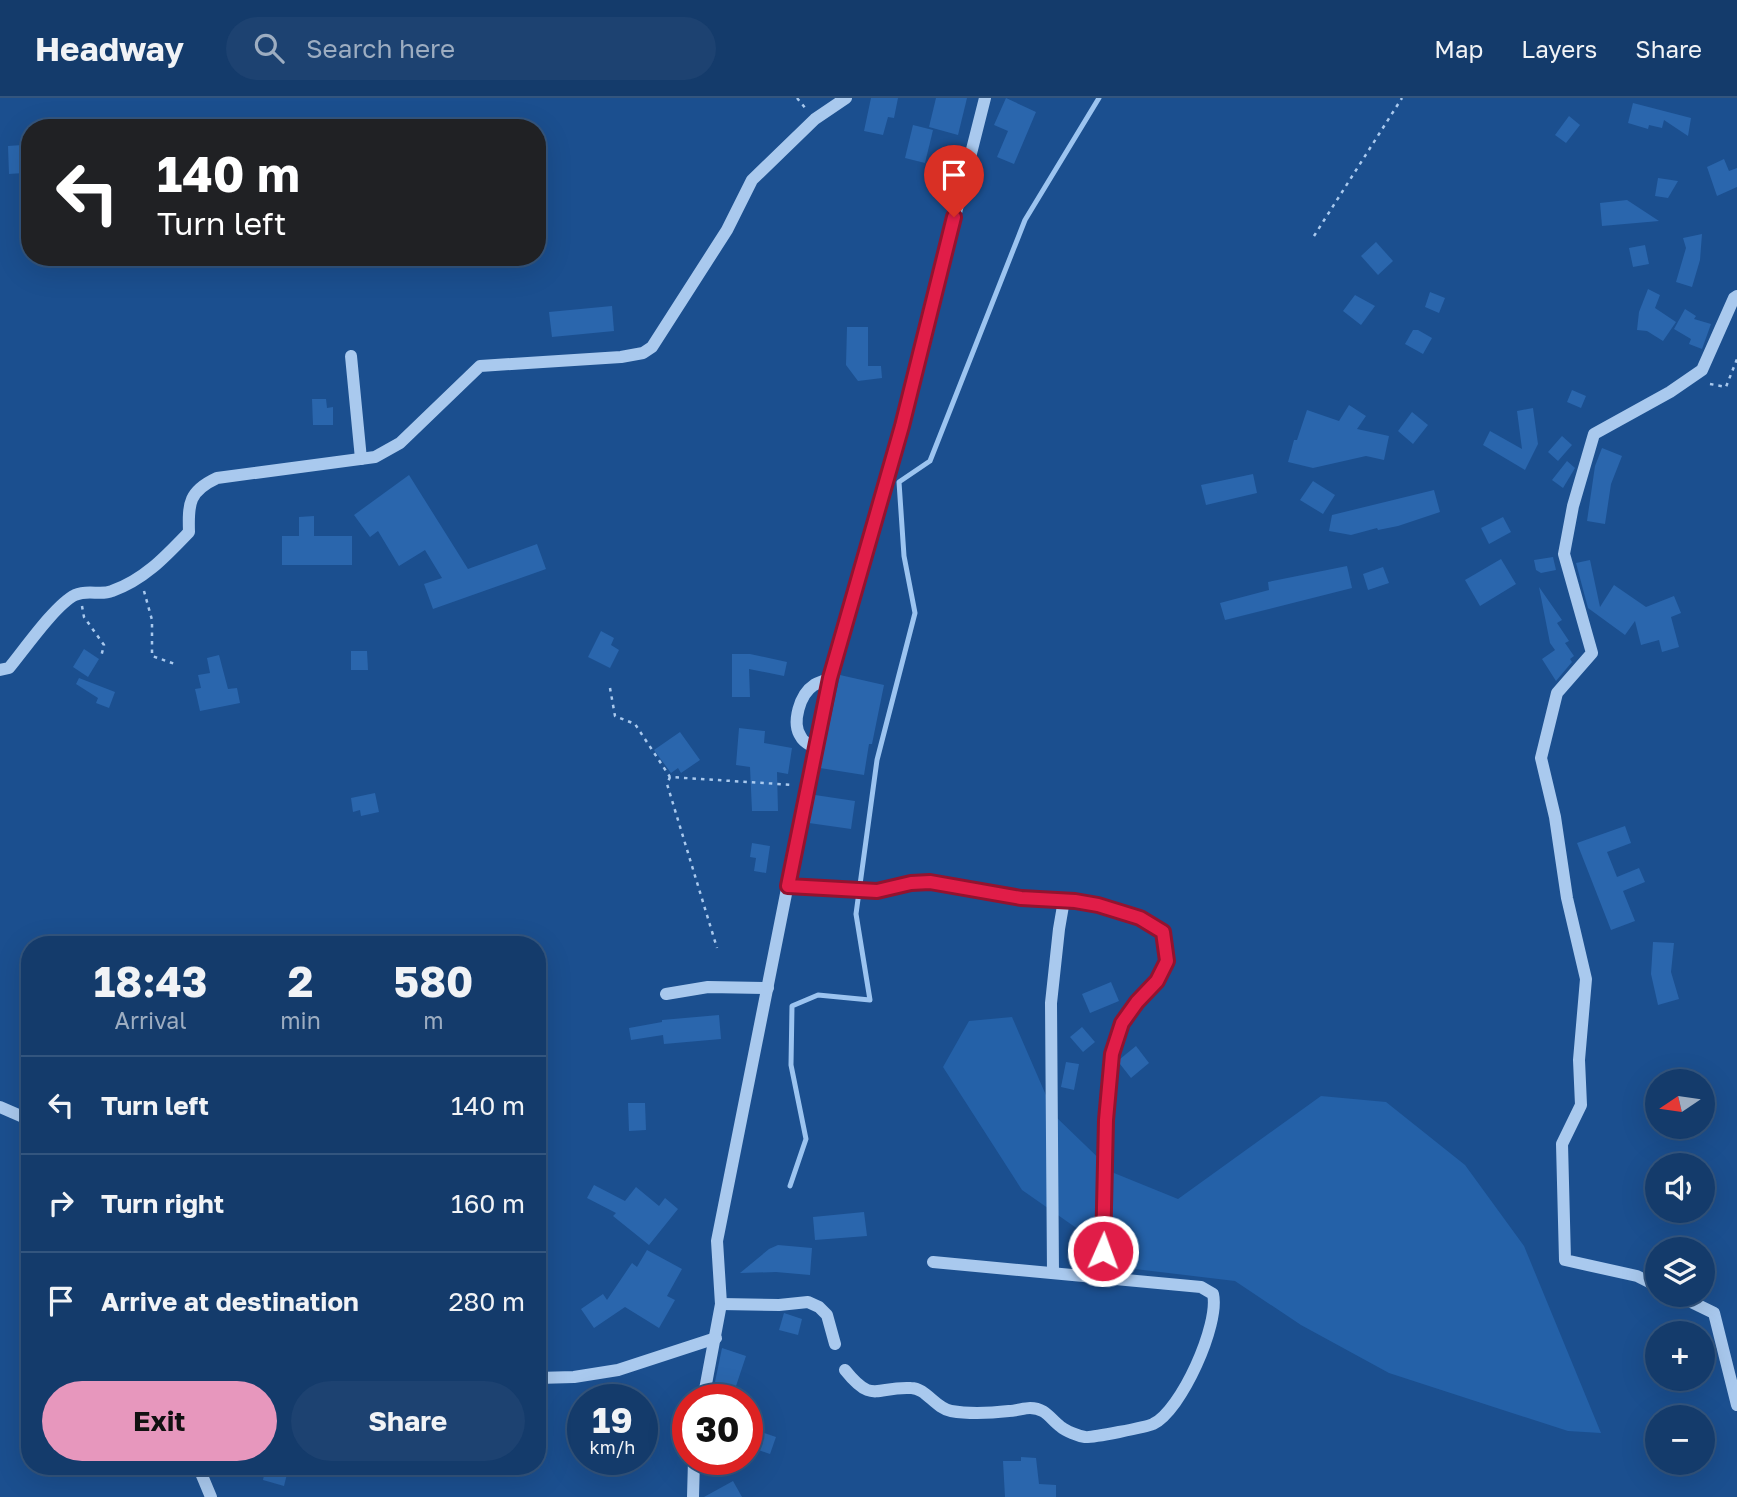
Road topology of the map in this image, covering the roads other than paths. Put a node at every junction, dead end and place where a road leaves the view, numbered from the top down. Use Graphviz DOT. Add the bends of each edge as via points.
graph roads {
  1 [pos="846,98"];
  2 [pos="985,98"];
  3 [pos="1737,296"];
  4 [pos="351,356"];
  5 [pos="361,459"];
  6 [pos="0,670"];
  7 [pos="830,678"];
  8 [pos="815,748"];
  9 [pos="788,886"];
  10 [pos="1064,900"];
  11 [pos="768,988"];
  12 [pos="666,994"];
  13 [pos="0,1107"];
  14 [pos="21,1116"];
  15 [pos="933,1262"];
  16 [pos="1053,1273"];
  17 [pos="1102,1278"];
  18 [pos="1645,1280"];
  19 [pos="721,1304"];
  20 [pos="1702,1307"];
  21 [pos="716,1338"];
  22 [pos="835,1344"];
  23 [pos="845,1370"];
  24 [pos="546,1378"];
  25 [pos="706,1384"];
  26 [pos="1737,1405"];
  27 [pos="202,1475"];
  28 [pos="694,1475"];
  29 [pos="211,1497"];
  30 [pos="693,1497"];
  1 -- 5 [label="street" via="815,119 752,180 727,230 652,347 621,356 480,366 400,443"];
  2 -- 7 [label="street" via="902,426"];
  3 -- 18 [label="street" via="1702,370 1594,434 1564,554 1591,653 1557,693 1541,758 1586,979 1579,1060 1581,1105 1562,1144 1565,1259"];
  4 -- 5 [label="street"];
  5 -- 6 [label="street" via="216,478 204,484 191,497 189,532 157,565 109,593 89,591 73,596 9,668"];
  7 -- 8 [label="street"];
  7 -- 8 [label="street" via="804,695 798,714 801,739"];
  8 -- 9 [label="street"];
  9 -- 10 [label="street" via="877,891 930,882 1021,898"];
  9 -- 11 [label="street"];
  10 -- 16 [label="street" via="1051,1003"];
  10 -- 17 [label="street" via="1140,918 1163,932 1167,961 1157,981 1122,1023 1112,1054"];
  11 -- 12 [label="street" via="708,987"];
  11 -- 19 [label="street" via="717,1241"];
  13 -- 14 [label="street"];
  15 -- 16 [label="street"];
  16 -- 17 [label="street"];
  17 -- 23 [label="street" via="1201,1287 1213,1294 1216,1305 1207,1341 1181,1397 1154,1424 1087,1438 1061,1428 1046,1412 1032,1408 948,1410 913,1387 867,1390"];
  19 -- 21 [label="street"];
  19 -- 22 [label="street" via="808,1302 827,1315"];
  20 -- 26 [label="street" via="1714,1313"];
  21 -- 24 [label="street" via="618,1370"];
  21 -- 25 [label="street"];
  27 -- 29 [label="street"];
  28 -- 30 [label="street"];
}
